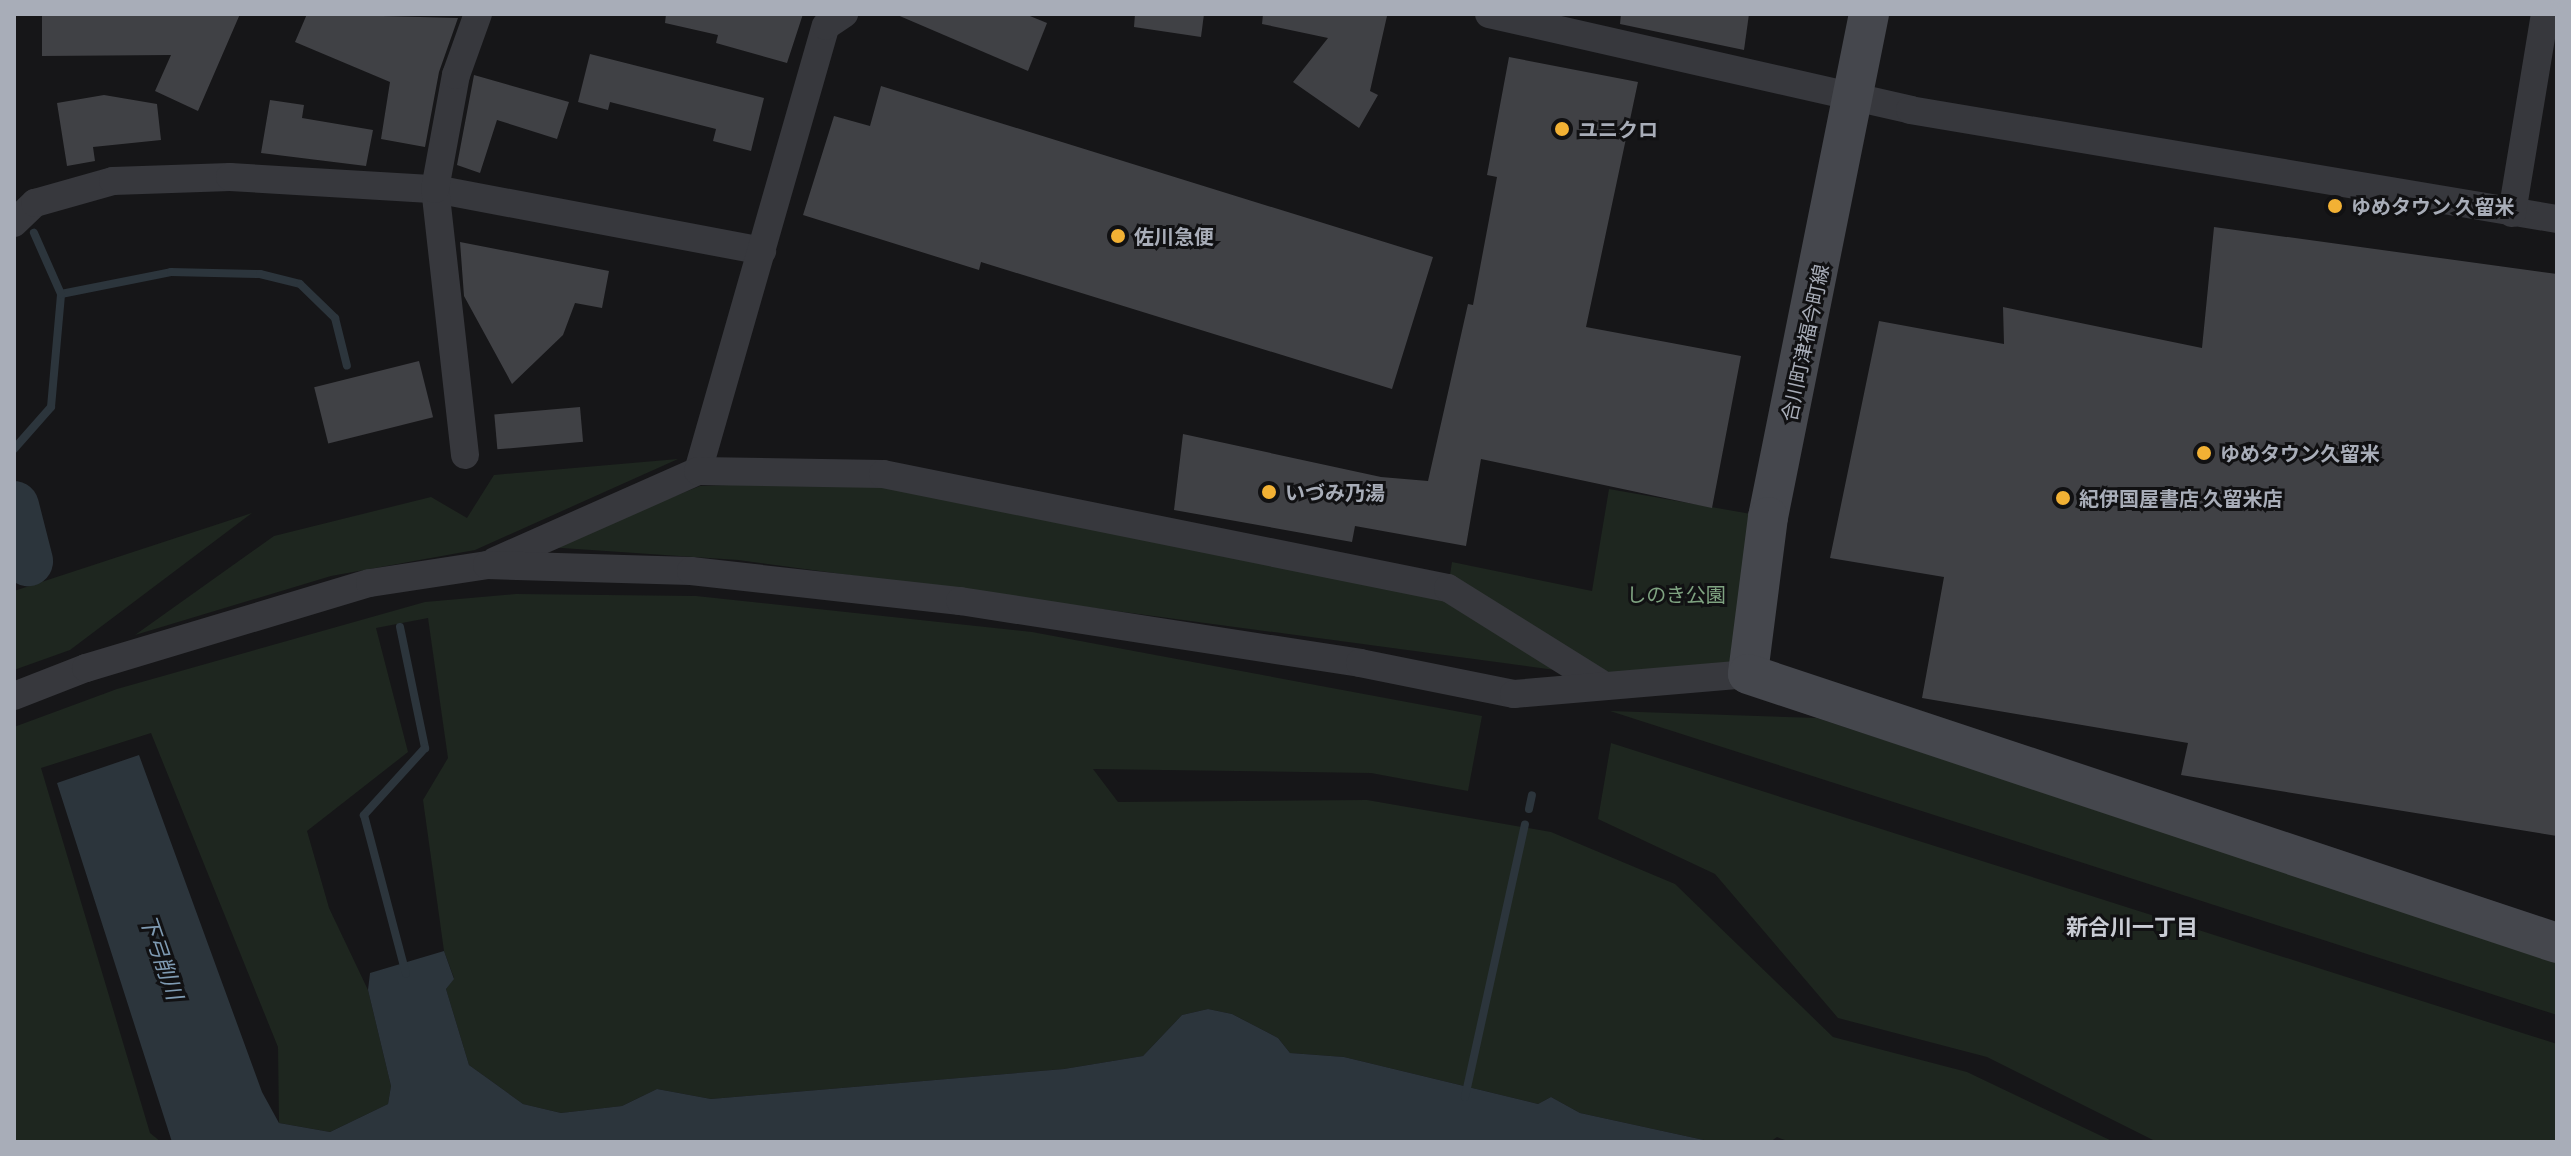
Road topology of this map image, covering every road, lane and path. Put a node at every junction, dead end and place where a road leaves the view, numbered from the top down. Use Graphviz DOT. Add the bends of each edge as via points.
graph roads {
  1 [pos="478,14"];
  2 [pos="844,14"];
  3 [pos="1489,14"];
  4 [pos="1869,14"];
  5 [pos="2545,14"];
  6 [pos="1853,97"];
  7 [pos="435,189"];
  8 [pos="2512,213"];
  9 [pos="23,214"];
  10 [pos="2557,219"];
  11 [pos="762,251"];
  12 [pos="465,455"];
  13 [pos="698,471"];
  14 [pos="487,565"];
  15 [pos="1748,674"];
  16 [pos="1600,683"];
  17 [pos="14,696"];
  18 [pos="2557,943"];
  1 -- 7 [label="street" via="456,75"];
  2 -- 11 [label="street" via="826,26"];
  3 -- 6 [label="street"];
  4 -- 6 [label="street, 合川町津福今町線"];
  5 -- 8 [label="street"];
  6 -- 8 [label="street"];
  6 -- 15 [label="street, 合川町津福今町線" via="1768,517"];
  7 -- 9 [label="street" via="230,177 113,181"];
  7 -- 11 [label="street"];
  7 -- 12 [label="street"];
  8 -- 10 [label="street"];
  11 -- 13 [label="street"];
  13 -- 14 [label="street"];
  13 -- 16 [label="street" via="883,474 1448,588"];
  14 -- 16 [label="street" via="691,571 960,601 1360,663 1514,694"];
  14 -- 17 [label="street" via="370,583 86,668"];
  15 -- 16 [label="street"];
  15 -- 18 [label="street"];
}
